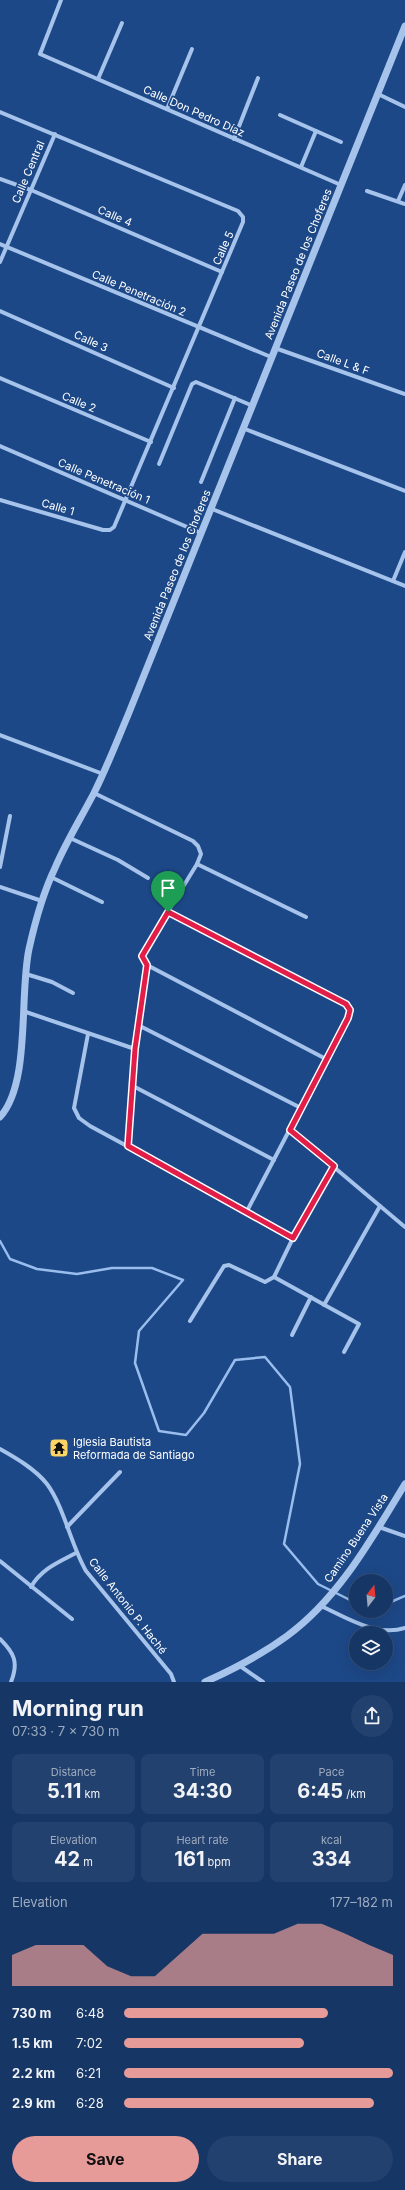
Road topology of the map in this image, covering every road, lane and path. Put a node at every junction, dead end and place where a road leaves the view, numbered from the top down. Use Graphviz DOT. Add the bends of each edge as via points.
graph roads {
  1 [pos="61,0"];
  2 [pos="122,23"];
  3 [pos="405,26"];
  4 [pos="192,49"];
  5 [pos="258,78"];
  6 [pos="98,79"];
  7 [pos="378,94"];
  8 [pos="405,106"];
  9 [pos="167,109"];
  10 [pos="0,112"];
  11 [pos="280,115"];
  12 [pos="316,131"];
  13 [pos="55,134"];
  14 [pos="234,139"];
  15 [pos="340,142"];
  16 [pos="301,168"];
  17 [pos="0,179"];
  18 [pos="405,184"];
  19 [pos="342,185"];
  20 [pos="31,190"];
  21 [pos="367,191"];
  22 [pos="398,202"];
  23 [pos="405,204"];
  24 [pos="0,244"];
  25 [pos="7,246"];
  26 [pos="0,262"];
  27 [pos="222,272"];
  28 [pos="0,311"];
  29 [pos="199,328"];
  30 [pos="275,348"];
  31 [pos="271,358"];
  32 [pos="0,378"];
  33 [pos="174,388"];
  34 [pos="405,394"];
  35 [pos="235,398"];
  36 [pos="253,406"];
  37 [pos="245,428"];
  38 [pos="151,442"];
  39 [pos="0,446"];
  40 [pos="159,464"];
  41 [pos="201,482"];
  42 [pos="405,492"];
  43 [pos="0,500"];
  44 [pos="125,500"];
  45 [pos="212,509"];
  46 [pos="110,530"];
  47 [pos="201,533"];
  48 [pos="405,552"];
  49 [pos="393,581"];
  50 [pos="405,586"];
  51 [pos="0,735"];
  52 [pos="103,774"];
  53 [pos="94,793"];
  54 [pos="10,816"];
  55 [pos="70,838"];
  56 [pos="197,864"];
  57 [pos="0,867"];
  58 [pos="51,877"];
  59 [pos="148,878"];
  60 [pos="0,887"];
  61 [pos="42,901"];
  62 [pos="102,902"];
  63 [pos="168,912"];
  64 [pos="306,917"];
  65 [pos="147,965"];
  66 [pos="25,973"];
  67 [pos="73,993"];
  68 [pos="22,1011"];
  69 [pos="138,1025"];
  70 [pos="88,1034"];
  71 [pos="135,1049"];
  72 [pos="326,1059"];
  73 [pos="133,1086"];
  74 [pos="301,1108"];
  75 [pos="0,1117"];
  76 [pos="290,1130"];
  77 [pos="128,1146"];
  78 [pos="274,1160"];
  79 [pos="334,1166"];
  80 [pos="380,1206"];
  81 [pos="247,1210"];
  82 [pos="405,1227"];
  83 [pos="293,1238"];
  84 [pos="274,1277"];
  85 [pos="311,1298"];
  86 [pos="324,1304"];
  87 [pos="190,1321"];
  88 [pos="292,1335"];
  89 [pos="344,1352"];
  90 [pos="0,1449"];
  91 [pos="120,1472"];
  92 [pos="405,1484"];
  93 [pos="67,1527"];
  94 [pos="379,1527"];
  95 [pos="405,1536"];
  96 [pos="76,1553"];
  97 [pos="0,1561"];
  98 [pos="31,1586"];
  99 [pos="323,1605"];
  100 [pos="72,1619"];
  101 [pos="405,1628"];
  102 [pos="0,1639"];
  103 [pos="240,1666"];
  104 [pos="12,1682"];
  105 [pos="174,1682"];
  106 [pos="205,1682"];
  107 [pos="263,1682"];
  1 -- 6 [label="street, Calle Don Pedro Díaz" via="40,54"];
  2 -- 6 [label="street"];
  3 -- 7 [label="street, Avenida Paseo de los Choferes"];
  4 -- 9 [label="street"];
  5 -- 14 [label="street"];
  6 -- 9 [label="street, Calle Don Pedro Díaz"];
  7 -- 8 [label="street"];
  7 -- 19 [label="street, Avenida Paseo de los Choferes"];
  9 -- 14 [label="street, Calle Don Pedro Díaz"];
  10 -- 13 [label="street, Calle 5"];
  11 -- 12 [label="street"];
  12 -- 15 [label="street"];
  12 -- 16 [label="street"];
  13 -- 20 [label="street, Calle Central"];
  13 -- 27 [label="street, Calle 5" via="238,211 243,217 242,226"];
  14 -- 16 [label="street, Calle Don Pedro Díaz"];
  16 -- 19 [label="street, Calle Don Pedro Díaz"];
  17 -- 20 [label="street, Calle 4"];
  18 -- 22 [label="street"];
  19 -- 30 [label="street, Avenida Paseo de los Choferes"];
  20 -- 25 [label="street, Calle Central"];
  20 -- 27 [label="street, Calle 4"];
  21 -- 22 [label="street"];
  22 -- 23 [label="street"];
  24 -- 25 [label="street, Calle Penetración 2"];
  25 -- 26 [label="street, Calle Central"];
  25 -- 29 [label="street, Calle Penetración 2"];
  27 -- 29 [label="street, Calle 5"];
  28 -- 33 [label="street, Calle 3"];
  29 -- 31 [label="street, Calle Penetración 2"];
  29 -- 33 [label="street, Calle 5"];
  30 -- 31 [label="street, Avenida Paseo de los Choferes"];
  30 -- 34 [label="street, Calle L & F"];
  31 -- 36 [label="street, Avenida Paseo de los Choferes"];
  32 -- 38 [label="street, Calle 2"];
  33 -- 38 [label="street, Calle 5"];
  35 -- 36 [label="street"];
  35 -- 40 [label="street" via="199,382 192,384"];
  35 -- 41 [label="street"];
  36 -- 37 [label="street, Avenida Paseo de los Choferes"];
  37 -- 42 [label="street"];
  37 -- 45 [label="street, Avenida Paseo de los Choferes"];
  38 -- 44 [label="street, Calle 5"];
  39 -- 44 [label="street, Calle Penetración 1"];
  43 -- 46 [label="street, Calle 1"];
  44 -- 46 [label="street, Calle 5" via="116,525"];
  44 -- 47 [label="street, Calle Penetración 1"];
  45 -- 47 [label="street, Avenida Paseo de los Choferes"];
  45 -- 49 [label="street"];
  47 -- 52 [label="street, Avenida Paseo de los Choferes"];
  48 -- 49 [label="street"];
  49 -- 50 [label="street"];
  51 -- 52 [label="street"];
  52 -- 53 [label="street, Avenida Paseo de los Choferes"];
  53 -- 55 [label="street, Avenida Paseo de los Choferes"];
  53 -- 56 [label="street" via="193,841 201,854"];
  54 -- 57 [label="street"];
  55 -- 58 [label="street, Avenida Paseo de los Choferes"];
  55 -- 59 [label="street" via="118,860"];
  56 -- 63 [label="street"];
  56 -- 64 [label="street"];
  58 -- 61 [label="street, Avenida Paseo de los Choferes"];
  58 -- 62 [label="street"];
  60 -- 61 [label="street"];
  61 -- 66 [label="street, Avenida Paseo de los Choferes"];
  63 -- 65 [label="street" via="142,956"];
  63 -- 72 [label="street" via="346,1004 350,1010 348,1018"];
  65 -- 69 [label="street"];
  65 -- 72 [label="street"];
  66 -- 67 [label="street" via="52,982"];
  66 -- 68 [label="street, Avenida Paseo de los Choferes"];
  68 -- 70 [label="street"];
  68 -- 75 [label="street, Avenida Paseo de los Choferes" via="19,1074 12,1098"];
  69 -- 71 [label="street"];
  69 -- 74 [label="street"];
  70 -- 71 [label="street"];
  70 -- 77 [label="street" via="74,1108 79,1118 90,1126"];
  71 -- 73 [label="street"];
  72 -- 74 [label="street"];
  73 -- 77 [label="street"];
  73 -- 78 [label="street"];
  74 -- 76 [label="street"];
  76 -- 78 [label="street"];
  76 -- 79 [label="street"];
  77 -- 81 [label="street"];
  78 -- 81 [label="street"];
  79 -- 80 [label="street"];
  79 -- 83 [label="street"];
  80 -- 82 [label="street"];
  80 -- 86 [label="street"];
  81 -- 83 [label="street"];
  83 -- 84 [label="street"];
  84 -- 85 [label="street"];
  84 -- 87 [label="street" via="265,1282 229,1265 224,1266"];
  85 -- 86 [label="street"];
  85 -- 88 [label="street"];
  86 -- 89 [label="street" via="359,1324"];
  90 -- 93 [label="street, Calle Antonio P. Haché" via="24,1463 48,1485"];
  91 -- 93 [label="street"];
  92 -- 94 [label="street, Camino Buena Vista"];
  93 -- 96 [label="street, Calle Antonio P. Haché"];
  94 -- 95 [label="street"];
  94 -- 99 [label="street, Camino Buena Vista" via="346,1577"];
  96 -- 98 [label="street" via="41,1573"];
  96 -- 105 [label="street, Calle Antonio P. Haché" via="86,1571 171,1674"];
  97 -- 98 [label="street"];
  98 -- 100 [label="street"];
  99 -- 101 [label="street" via="369,1628 389,1632"];
  99 -- 103 [label="street, Camino Buena Vista" via="288,1636"];
  102 -- 104 [label="street" via="14,1658"];
  103 -- 106 [label="street, Camino Buena Vista"];
  103 -- 107 [label="street"];
}
